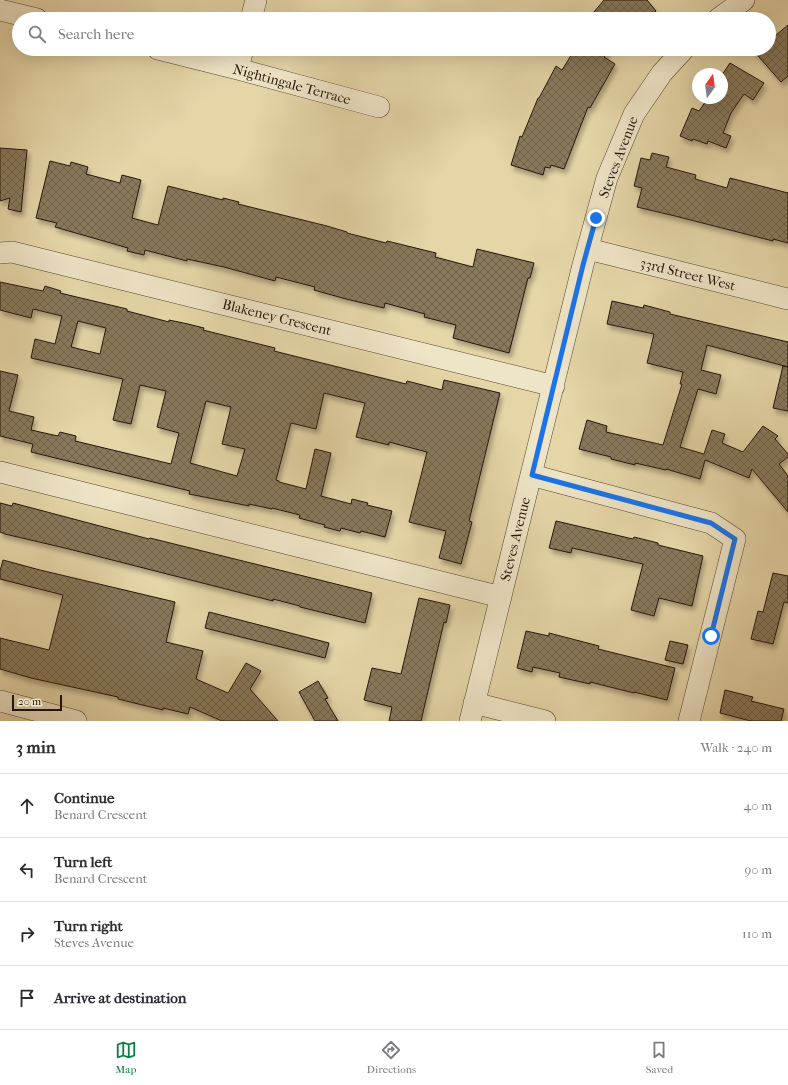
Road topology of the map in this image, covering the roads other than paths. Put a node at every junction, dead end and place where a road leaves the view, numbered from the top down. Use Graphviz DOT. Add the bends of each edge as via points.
graph roads {
  1 [pos="256,0"];
  2 [pos="744,0"];
  3 [pos="0,10"];
  4 [pos="253,12"];
  5 [pos="728,12"];
  6 [pos="12,13"];
  7 [pos="186,56"];
  8 [pos="241,56"];
  9 [pos="677,56"];
  10 [pos="238,69"];
  11 [pos="379,108"];
  12 [pos="588,249"];
  13 [pos="0,253"];
  14 [pos="788,299"];
  15 [pos="554,386"];
  16 [pos="0,472"];
  17 [pos="532,475"];
  18 [pos="501,597"];
  19 [pos="0,701"];
  20 [pos="472,712"];
  21 [pos="76,721"];
  22 [pos="545,721"];
  23 [pos="689,721"];
  1 -- 4 [label="street"];
  2 -- 5 [label="street"];
  3 -- 6 [label="street"];
  7 -- 10 [label="street, Nightingale Terrace"];
  8 -- 10 [label="street"];
  9 -- 12 [label="street, Steves Avenue" via="662,72 634,114 607,178"];
  10 -- 11 [label="street, Nightingale Terrace"];
  12 -- 14 [label="street, 33rd Street West"];
  12 -- 15 [label="street, Steves Avenue"];
  13 -- 15 [label="street, Blakeney Crescent" via="12,252"];
  15 -- 17 [label="street, Steves Avenue"];
  16 -- 18 [label="street"];
  17 -- 18 [label="street, Steves Avenue"];
  17 -- 23 [label="street" via="711,523 735,539"];
  18 -- 20 [label="street, Steves Avenue"];
  19 -- 21 [label="street"];
  20 -- 22 [label="street"];
}
